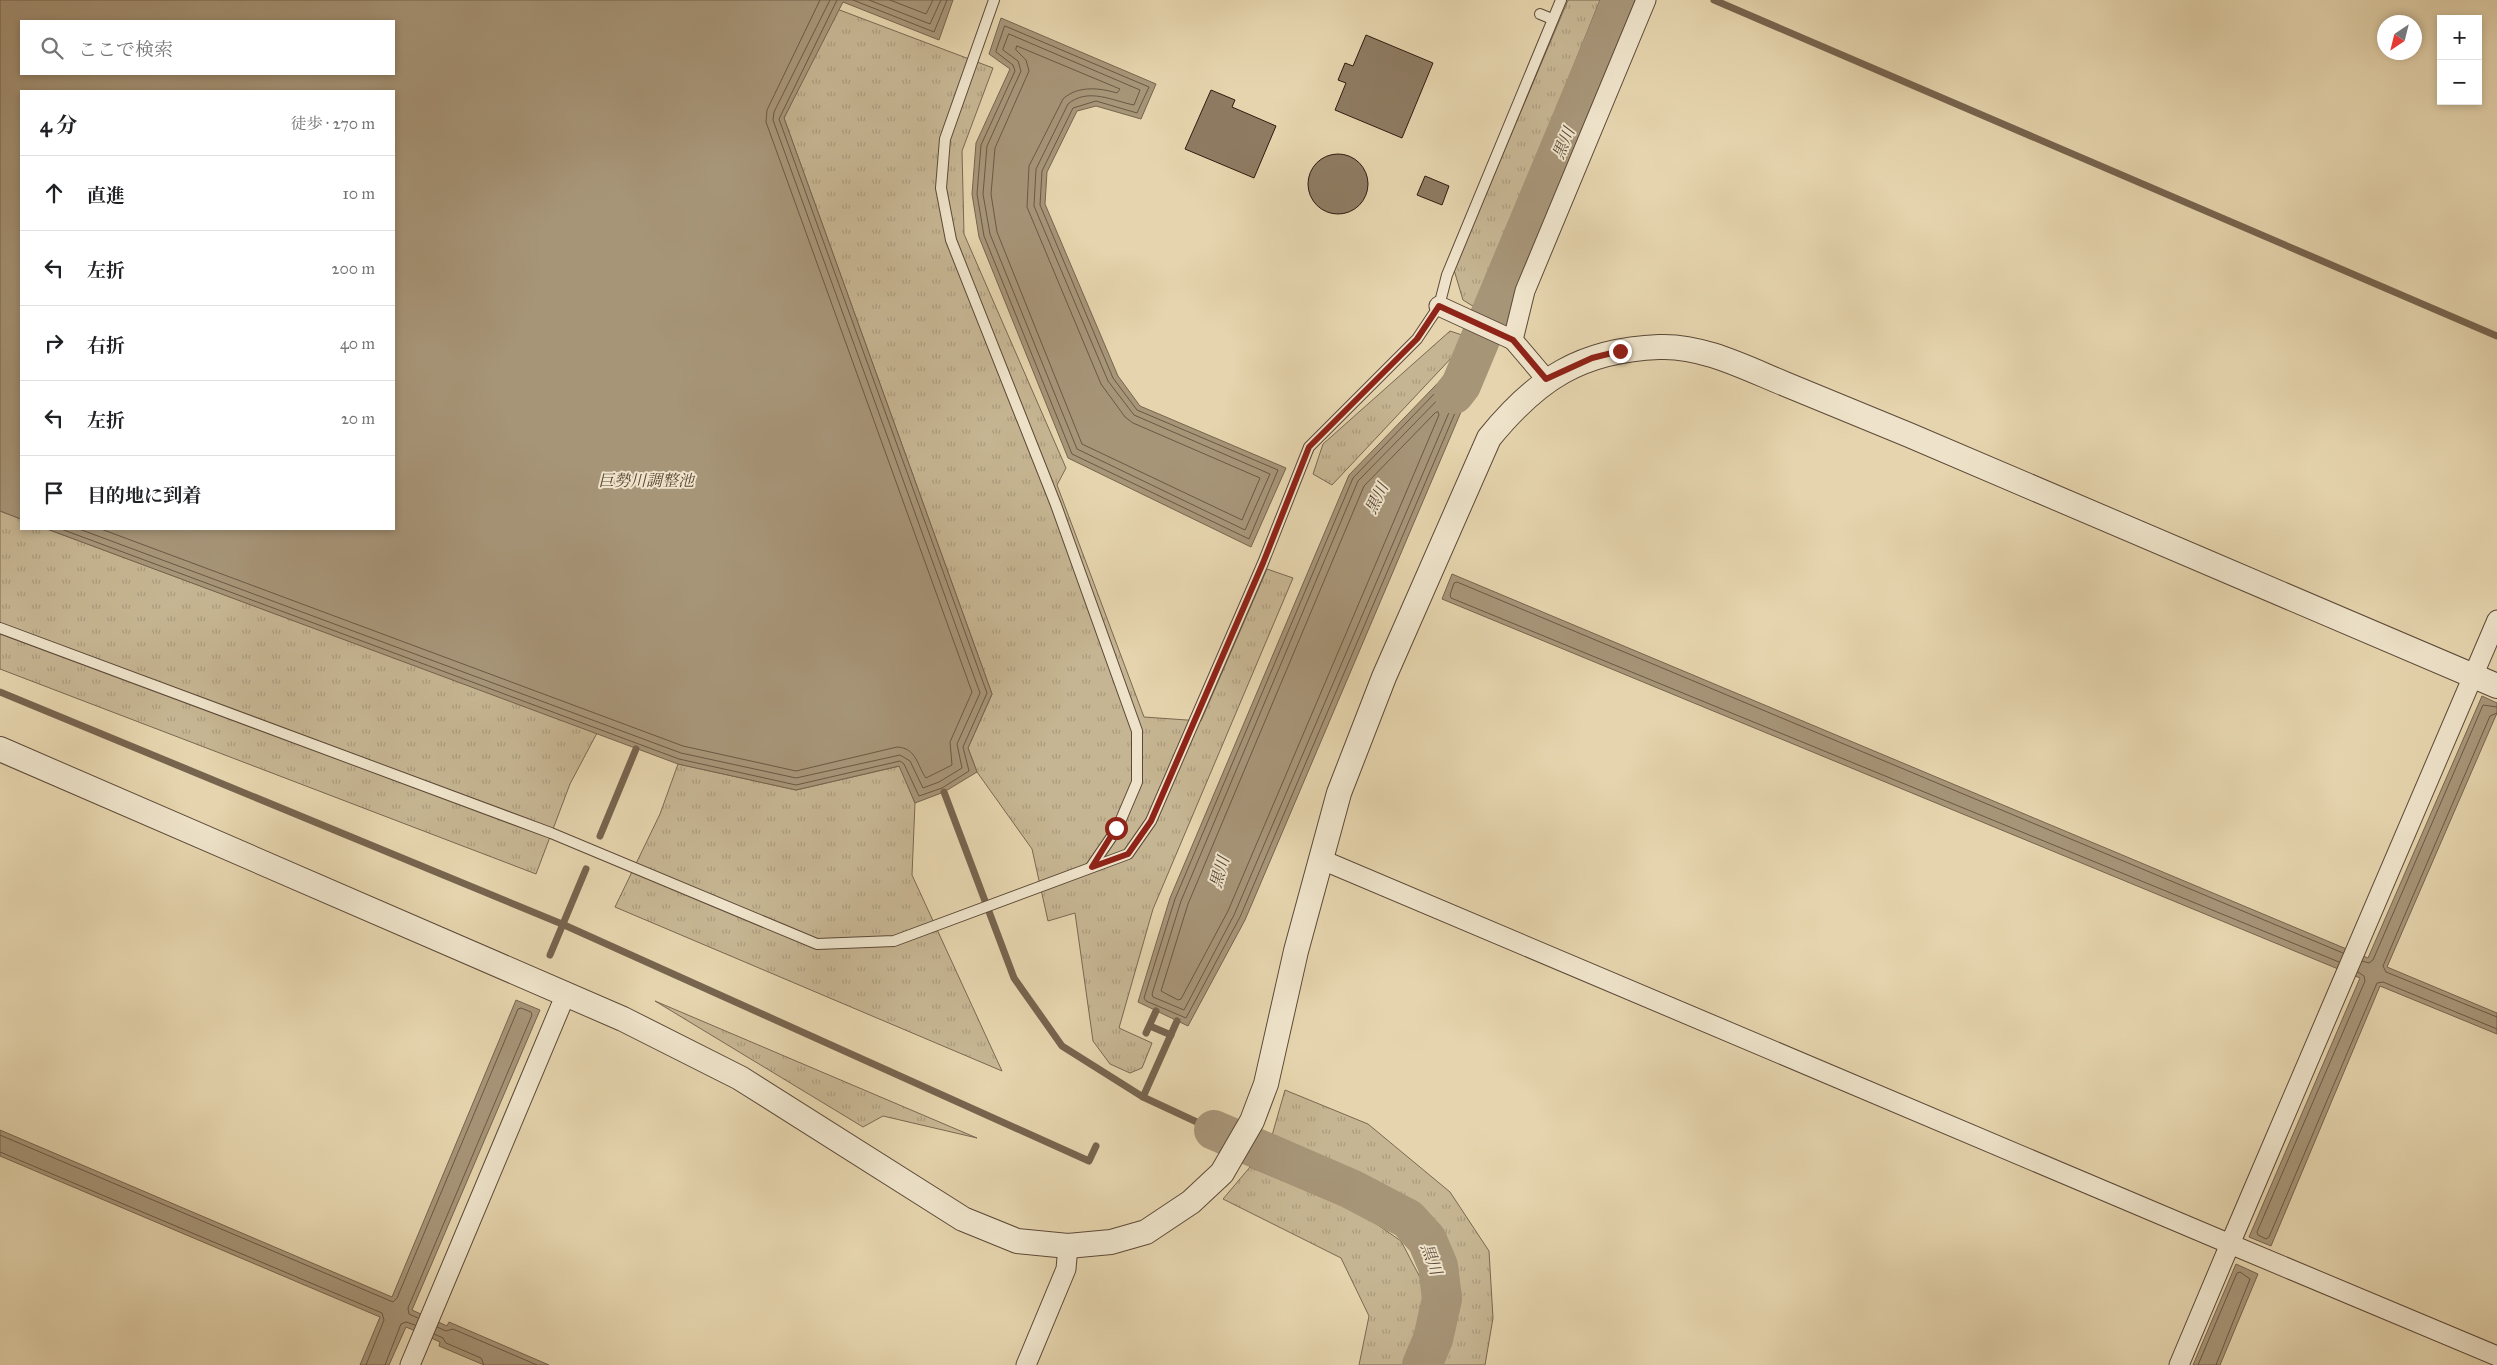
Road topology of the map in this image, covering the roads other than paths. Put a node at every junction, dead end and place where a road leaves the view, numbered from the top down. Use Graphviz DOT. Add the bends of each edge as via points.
graph roads {
  1 [pos="994,0"];
  2 [pos="1561,0"];
  3 [pos="1646,0"];
  4 [pos="1540,14"];
  5 [pos="1552,19"];
  6 [pos="1439,306"];
  7 [pos="1513,340"];
  8 [pos="1546,379"];
  9 [pos="2497,620"];
  10 [pos="0,628"];
  11 [pos="2473,676"];
  12 [pos="2497,686"];
  13 [pos="0,749"];
  14 [pos="1320,859"];
  15 [pos="1092,867"];
  16 [pos="565,996"];
  17 [pos="2230,1244"];
  18 [pos="1068,1246"];
  19 [pos="2497,1356"];
  20 [pos="410,1365"];
  21 [pos="1026,1365"];
  22 [pos="2179,1365"];
  1 -- 15 [label="lane" via="945,139 941,188 951,240 1056,504 1137,731 1137,782 1116,828"];
  2 -- 5 [label="lane"];
  3 -- 7 [label="street" via="1525,292"];
  4 -- 5 [label="lane"];
  5 -- 6 [label="lane" via="1447,275"];
  6 -- 7 [label="street"];
  6 -- 15 [label="lane" via="1417,339 1309,447 1263,563 1151,821 1128,854"];
  7 -- 8 [label="street"];
  8 -- 11 [label="street" via="1592,358 1620,351 1661,346 1700,351 1872,420"];
  8 -- 14 [label="street" via="1511,411 1489,438 1384,677 1339,793"];
  9 -- 11 [label="street"];
  10 -- 15 [label="lane" via="551,833 816,944 894,941"];
  11 -- 12 [label="street"];
  11 -- 17 [label="street"];
  13 -- 16 [label="street"];
  14 -- 17 [label="street"];
  14 -- 18 [label="street" via="1266,1084 1252,1121 1222,1173 1191,1202 1146,1232 1111,1242"];
  16 -- 18 [label="street" via="623,1019 740,1078 963,1219 1017,1241"];
  16 -- 20 [label="street"];
  17 -- 19 [label="street"];
  17 -- 22 [label="street"];
  18 -- 21 [label="street" via="1066,1269"];
}
